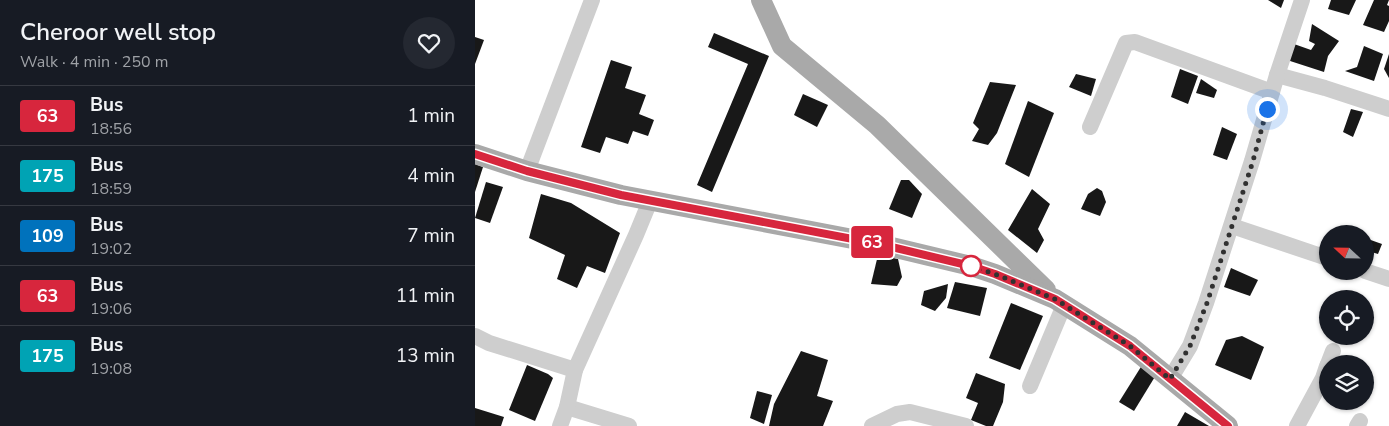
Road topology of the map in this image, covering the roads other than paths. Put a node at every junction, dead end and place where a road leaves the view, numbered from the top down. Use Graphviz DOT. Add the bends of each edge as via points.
graph roads {
  1 [pos="592,0"];
  2 [pos="761,0"];
  3 [pos="1302,0"];
  4 [pos="1277,75"];
  5 [pos="1272,92"];
  6 [pos="1389,109"];
  7 [pos="1090,127"];
  8 [pos="475,154"];
  9 [pos="527,171"];
  10 [pos="650,201"];
  11 [pos="1232,226"];
  12 [pos="1319,255"];
  13 [pos="1374,274"];
  14 [pos="1389,280"];
  15 [pos="1060,302"];
  16 [pos="475,336"];
  17 [pos="575,370"];
  18 [pos="1170,379"];
  19 [pos="1319,385"];
  20 [pos="1029,386"];
  21 [pos="567,407"];
  22 [pos="1223,424"];
  23 [pos="560,426"];
  24 [pos="629,426"];
  25 [pos="872,426"];
  26 [pos="966,426"];
  27 [pos="1297,426"];
  1 -- 9 [label="street"];
  2 -- 15 [label="main road" via="782,46 877,125"];
  3 -- 4 [label="street"];
  4 -- 5 [label="street"];
  4 -- 6 [label="street"];
  5 -- 7 [label="street" via="1135,42 1126,43"];
  5 -- 11 [label="street"];
  8 -- 9 [label="main road"];
  9 -- 10 [label="main road"];
  10 -- 15 [label="main road" via="879,244 979,269"];
  10 -- 17 [label="street"];
  11 -- 12 [label="street"];
  11 -- 18 [label="street" via="1190,346"];
  13 -- 14 [label="street"];
  15 -- 18 [label="main road" via="1130,346"];
  15 -- 20 [label="street"];
  16 -- 17 [label="street"];
  17 -- 21 [label="street"];
  18 -- 22 [label="main road"];
  19 -- 27 [label="street"];
  21 -- 23 [label="street"];
  21 -- 24 [label="street"];
  25 -- 26 [label="street" via="897,414 910,412"];
}
